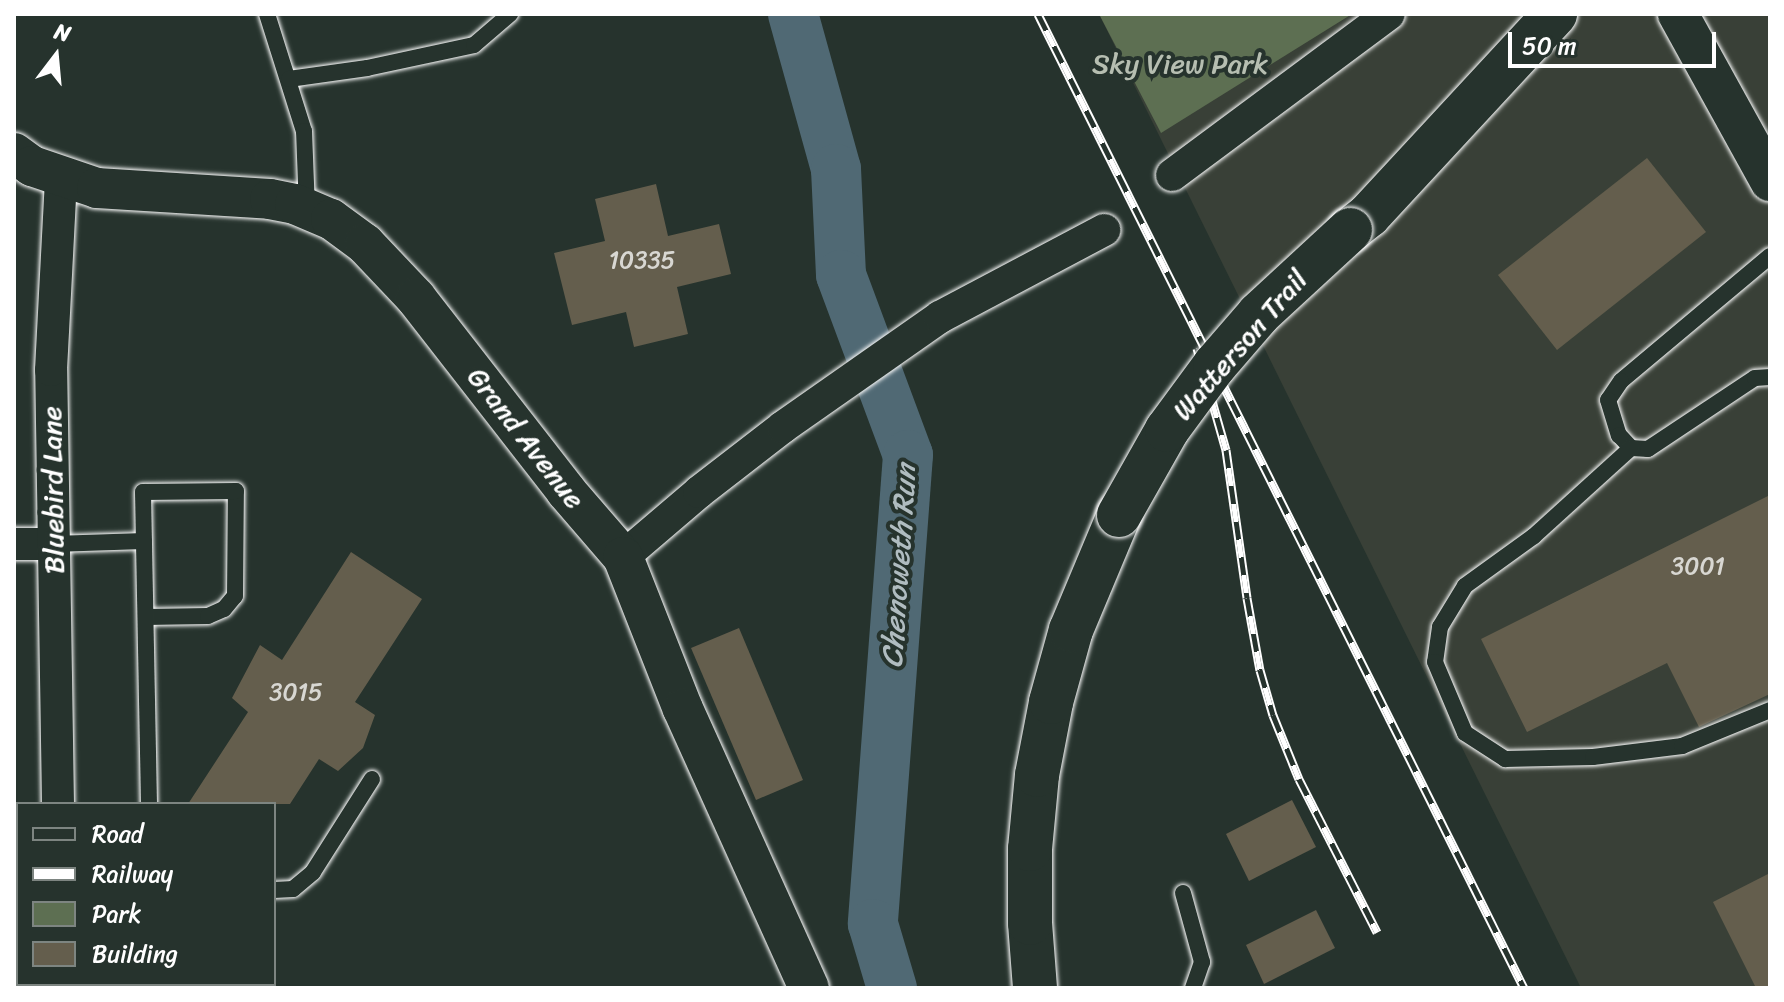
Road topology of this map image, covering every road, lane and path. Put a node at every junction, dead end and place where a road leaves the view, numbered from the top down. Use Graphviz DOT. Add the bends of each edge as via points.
graph roads {
  1 [pos="267,14"];
  2 [pos="510,14"];
  3 [pos="1389,14"];
  4 [pos="1555,14"];
  5 [pos="1678,14"];
  6 [pos="289,79"];
  7 [pos="14,153"];
  8 [pos="1172,175"];
  9 [pos="61,177"];
  10 [pos="1770,181"];
  11 [pos="307,209"];
  12 [pos="1104,230"];
  13 [pos="1770,256"];
  14 [pos="1770,377"];
  15 [pos="1631,448"];
  16 [pos="144,541"];
  17 [pos="14,544"];
  18 [pos="53,544"];
  19 [pos="623,557"];
  20 [pos="146,617"];
  21 [pos="1770,710"];
  22 [pos="372,779"];
  23 [pos="58,802"];
  24 [pos="149,802"];
  25 [pos="276,890"];
  26 [pos="1183,893"];
  27 [pos="809,988"];
  28 [pos="1035,988"];
  29 [pos="1193,988"];
  1 -- 6 [label="lane"];
  2 -- 6 [label="lane" via="474,45"];
  3 -- 8 [label="street"];
  4 -- 28 [label="main road, Watterson Trail, bridge" via="1369,215 1259,314 1167,430 1119,515 1071,630 1037,775 1030,893"];
  5 -- 10 [label="street"];
  6 -- 11 [label="lane" via="304,131"];
  7 -- 9 [label="street, Grand Avenue"];
  9 -- 11 [label="street, Grand Avenue" via="97,188 270,199"];
  9 -- 18 [label="street, Bluebird Lane" via="51,370"];
  11 -- 19 [label="street, Grand Avenue" via="365,244 416,298"];
  12 -- 19 [label="street" via="940,317 699,492"];
  13 -- 15 [label="lane" via="1621,381 1608,400 1619,435"];
  14 -- 15 [label="lane" via="1755,378 1648,449"];
  15 -- 21 [label="lane" via="1534,536 1465,586 1440,627 1435,662 1465,733 1505,759 1593,757 1682,746"];
  16 -- 18 [label="lane"];
  16 -- 20 [label="lane"];
  16 -- 20 [label="lane" via="143,492 236,491 235,596 208,616"];
  17 -- 18 [label="street"];
  18 -- 23 [label="street, Bluebird Lane"];
  19 -- 27 [label="street, Grand Avenue" via="720,795"];
  20 -- 24 [label="lane"];
  22 -- 25 [label="lane" via="313,872 293,889"];
  26 -- 29 [label="lane" via="1202,962"];
}
